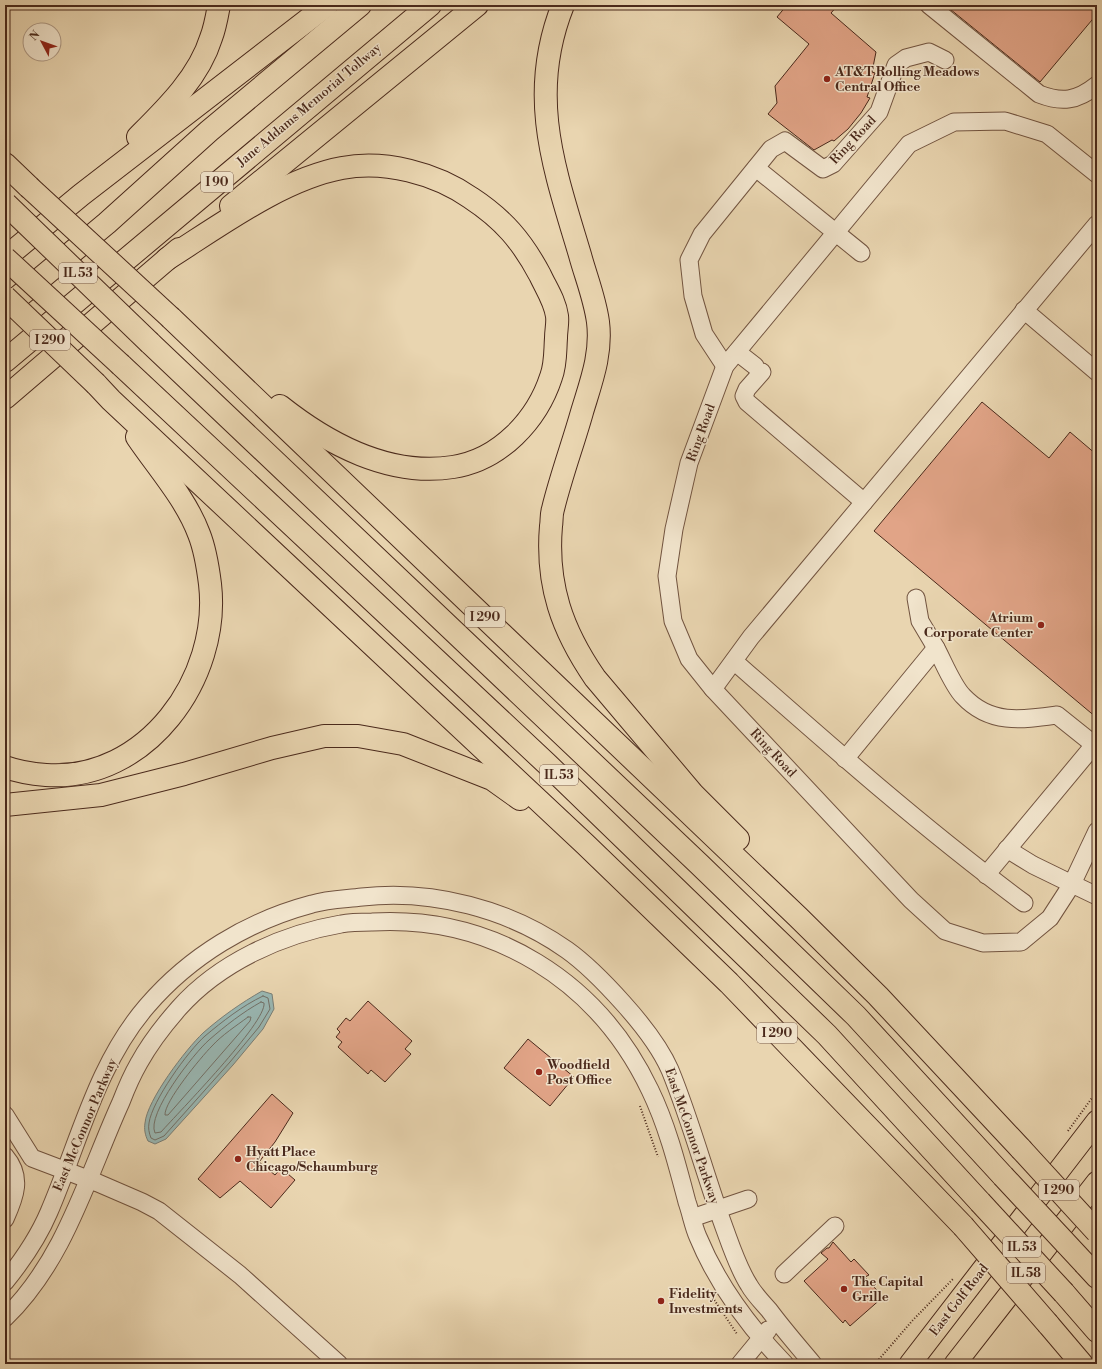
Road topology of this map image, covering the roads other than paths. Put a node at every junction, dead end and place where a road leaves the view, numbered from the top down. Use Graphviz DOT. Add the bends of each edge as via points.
graph roads {
  1 [pos="219,5"];
  2 [pos="327,5"];
  3 [pos="360,5"];
  4 [pos="430,5"];
  5 [pos="476,5"];
  6 [pos="563,5"];
  7 [pos="929,5"];
  8 [pos="944,60"];
  9 [pos="1097,85"];
  10 [pos="5,164"];
  11 [pos="756,168"];
  12 [pos="1097,174"];
  13 [pos="81,196"];
  14 [pos="5,204"];
  15 [pos="1097,224"];
  16 [pos="836,232"];
  17 [pos="861,253"];
  18 [pos="5,258"];
  19 [pos="167,259"];
  20 [pos="5,297"];
  21 [pos="5,308"];
  22 [pos="1024,310"];
  23 [pos="198,344"];
  24 [pos="737,352"];
  25 [pos="5,361"];
  26 [pos="725,366"];
  27 [pos="1097,372"];
  28 [pos="5,398"];
  29 [pos="111,400"];
  30 [pos="864,502"];
  31 [pos="916,598"];
  32 [pos="936,648"];
  33 [pos="734,661"];
  34 [pos="713,689"];
  35 [pos="1095,746"];
  36 [pos="845,759"];
  37 [pos="5,767"];
  38 [pos="5,805"];
  39 [pos="1097,830"];
  40 [pos="585,844"];
  41 [pos="1007,849"];
  42 [pos="986,875"];
  43 [pos="1072,884"];
  44 [pos="1097,896"];
  45 [pos="1024,903"];
  46 [pos="798,917"];
  47 [pos="5,1115"];
  48 [pos="1097,1121"];
  49 [pos="5,1156"];
  50 [pos="65,1170"];
  51 [pos="88,1179"];
  52 [pos="1097,1182"];
  53 [pos="748,1199"];
  54 [pos="717,1209"];
  55 [pos="692,1218"];
  56 [pos="5,1219"];
  57 [pos="835,1226"];
  58 [pos="1097,1232"];
  59 [pos="1091,1271"];
  60 [pos="784,1274"];
  61 [pos="5,1282"];
  62 [pos="776,1321"];
  63 [pos="7,1325"];
  64 [pos="1097,1331"];
  65 [pos="761,1339"];
  66 [pos="339,1364"];
  67 [pos="740,1364"];
  68 [pos="785,1364"];
  69 [pos="813,1364"];
  70 [pos="910,1364"];
  71 [pos="955,1364"];
  72 [pos="1082,1364"];
  1 -- 13 [label="highway" via="204,56 172,102"];
  2 -- 13 [label="highway"];
  3 -- 21 [label="highway" via="209,131 107,223"];
  4 -- 25 [label="highway, Jane Addams Memorial Tollway / I 90"];
  5 -- 19 [label="highway"];
  6 -- 46 [label="highway" via="548,60 546,117 553,161 595,306 599,340 594,373 552,511 552,582 562,618 581,657 595,678 693,794 742,842"];
  7 -- 9 [label="street" via="1038,94 1054,100 1076,98"];
  8 -- 11 [label="street, Ring Road" via="929,52 906,58 896,65 879,112 833,164 823,169 784,141 771,149"];
  10 -- 23 [label="highway, I 290, bridge"];
  11 -- 16 [label="street"];
  11 -- 26 [label="street, Ring Road" via="702,234 689,260 693,296 704,334"];
  12 -- 16 [label="street, Ring Road" via="1048,134 1005,121 954,122 909,144"];
  13 -- 18 [label="highway"];
  14 -- 59 [label="highway, IL 53, bridge" via="856,1016"];
  15 -- 22 [label="street"];
  16 -- 17 [label="street"];
  16 -- 24 [label="street, Ring Road"];
  18 -- 64 [label="highway, IL 53, bridge" via="546,763 827,1035"];
  19 -- 23 [label="highway" via="252,205 296,183 342,168 402,169 455,188 507,226 531,256 557,315 552,376 539,406 520,430 497,449 470,463 442,468 414,468 363,456 318,433"];
  19 -- 28 [label="highway"];
  20 -- 29 [label="highway, I 290, bridge"];
  22 -- 27 [label="street"];
  22 -- 30 [label="street"];
  23 -- 46 [label="highway, I 290"];
  24 -- 26 [label="street, Ring Road"];
  24 -- 30 [label="street" via="758,369 744,396 747,402"];
  26 -- 34 [label="street, Ring Road" via="689,463 674,529 667,576 673,621 689,659"];
  29 -- 37 [label="highway" via="188,510 199,534 211,596 208,638 196,676 174,713 155,735 130,755 103,767 64,776 29,774"];
  29 -- 40 [label="highway, I 290"];
  30 -- 33 [label="street"];
  31 -- 32 [label="street" via="920,621"];
  32 -- 35 [label="street" via="962,695 976,707 997,718 1019,720 1057,715"];
  32 -- 36 [label="street"];
  33 -- 34 [label="street"];
  33 -- 36 [label="street"];
  34 -- 43 [label="street, Ring Road" via="911,900 945,931 982,944 1021,942 1050,918"];
  35 -- 41 [label="street"];
  36 -- 42 [label="street"];
  38 -- 40 [label="highway" via="101,795 286,744 324,736 358,736 403,744 492,779"];
  39 -- 43 [label="street, Ring Road"];
  40 -- 72 [label="highway, I 290, bridge" via="729,983 963,1226"];
  41 -- 42 [label="street"];
  41 -- 43 [label="street" via="1033,866"];
  42 -- 45 [label="street"];
  43 -- 44 [label="street"];
  46 -- 58 [label="highway, I 290, bridge" via="878,996"];
  47 -- 50 [label="street" via="32,1158"];
  48 -- 70 [label="main road, East Golf Road / IL 58"];
  49 -- 56 [label="street" via="12,1164 17,1188"];
  50 -- 51 [label="street"];
  50 -- 54 [label="street, East McConnor Parkway" via="100,1082 130,1027 184,969 235,935 290,910 315,903 401,894 465,904 514,921 568,950 589,968 644,1026 668,1067"];
  50 -- 61 [label="street, East McConnor Parkway" via="36,1238 21,1263"];
  51 -- 55 [label="street, East McConnor Parkway" via="137,1066 151,1043 182,1005 208,981 267,946 297,935 342,923 400,920 437,924 505,944 525,954 563,980 595,1009 615,1033 650,1091 667,1132"];
  51 -- 63 [label="street, East McConnor Parkway" via="77,1209 47,1267"];
  51 -- 66 [label="street" via="159,1211 240,1275"];
  52 -- 71 [label="main road, IL 58"];
  53 -- 54 [label="street"];
  54 -- 55 [label="street"];
  54 -- 62 [label="street, East McConnor Parkway" via="748,1285"];
  55 -- 65 [label="street, East McConnor Parkway" via="698,1237 726,1290"];
  57 -- 60 [label="street"];
  62 -- 65 [label="street"];
  62 -- 69 [label="street, East McConnor Parkway"];
  65 -- 67 [label="street"];
  65 -- 68 [label="street, East McConnor Parkway"];
}
